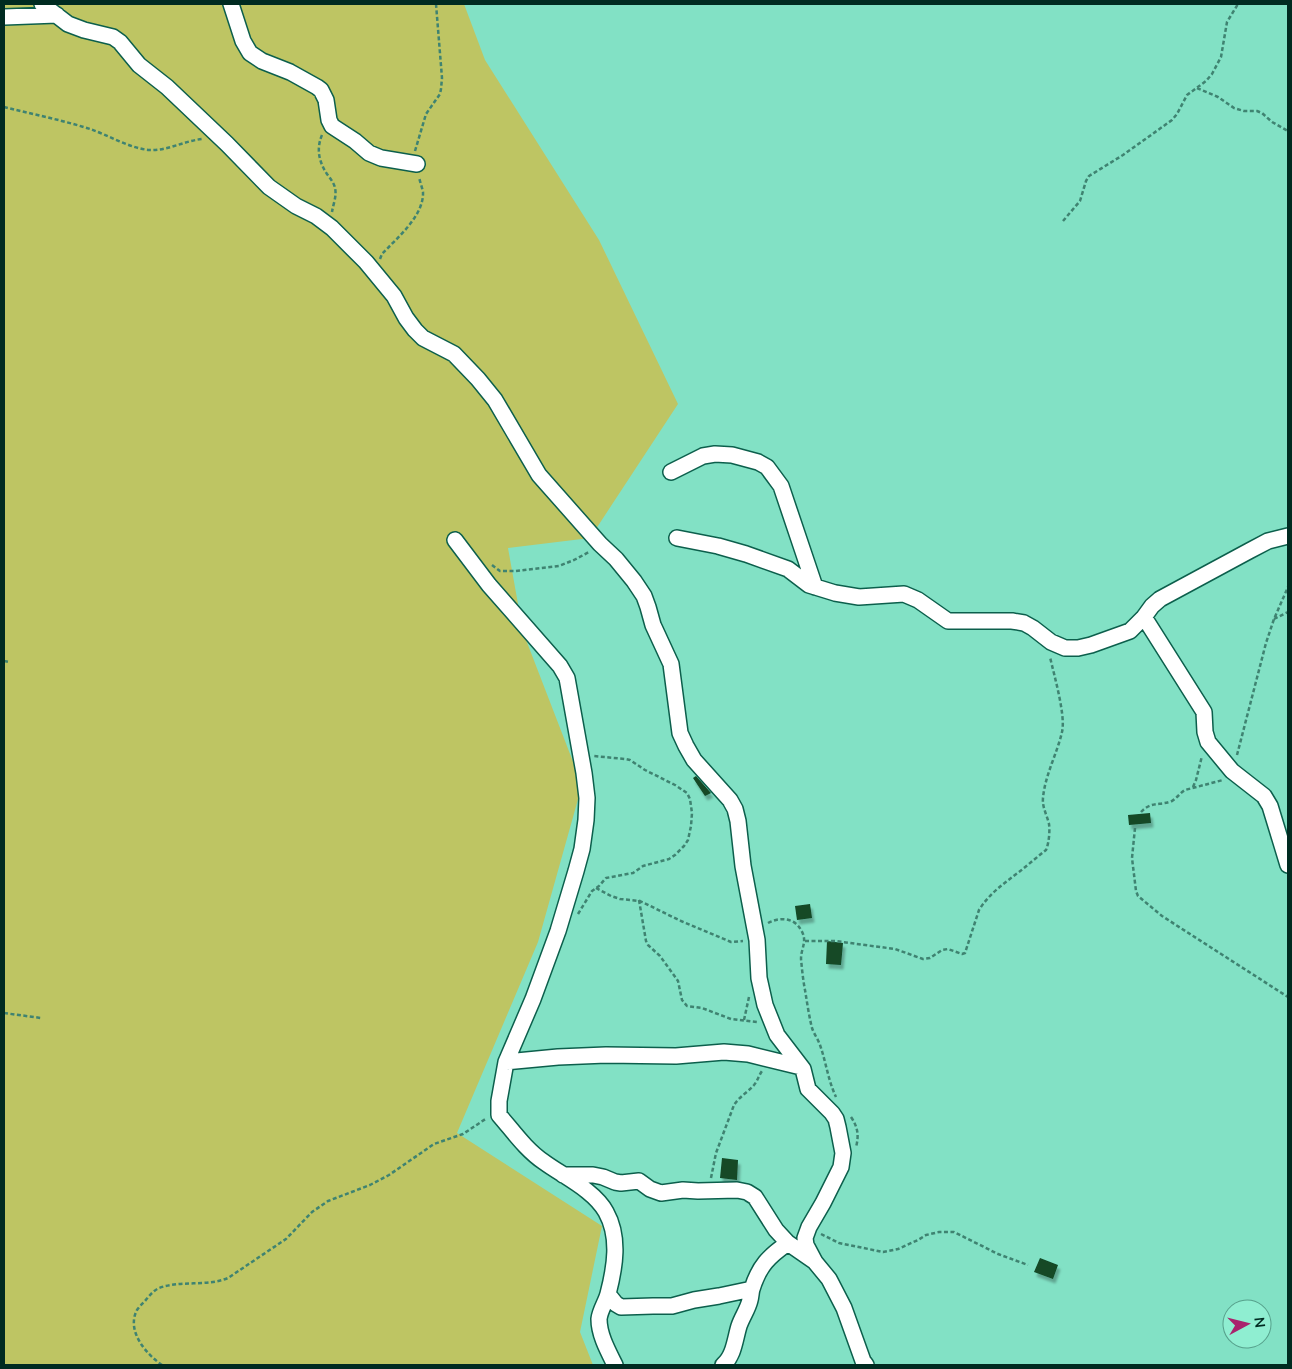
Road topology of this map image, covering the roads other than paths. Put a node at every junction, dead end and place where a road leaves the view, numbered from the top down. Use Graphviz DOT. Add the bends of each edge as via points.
graph roads {
  1 [pos="42,4"];
  2 [pos="231,4"];
  3 [pos="57,15"];
  4 [pos="4,17"];
  5 [pos="417,164"];
  6 [pos="671,472"];
  7 [pos="1288,536"];
  8 [pos="677,538"];
  9 [pos="455,540"];
  10 [pos="814,588"];
  11 [pos="1144,617"];
  12 [pos="1288,865"];
  13 [pos="506,1062"];
  14 [pos="801,1067"];
  15 [pos="563,1175"];
  16 [pos="788,1243"];
  17 [pos="815,1262"];
  18 [pos="752,1289"];
  19 [pos="608,1294"];
  20 [pos="615,1365"];
  21 [pos="723,1365"];
  22 [pos="866,1365"];
  1 -- 3 [label="street"];
  2 -- 5 [label="street" via="250,53 321,90 332,126 369,153"];
  3 -- 4 [label="street"];
  3 -- 14 [label="street" via="68,24 120,42 139,66 167,87 270,186 296,206 316,216 366,262 394,296 415,330 423,338 454,354 478,379 495,400 540,475 634,581 644,596 671,664 680,733 694,760 735,810 756,936 761,994 778,1035"];
  6 -- 10 [label="street" via="703,456 715,454 758,462 767,467 781,486"];
  7 -- 11 [label="street" via="1268,541 1160,599"];
  8 -- 10 [label="street" via="736,551 788,569"];
  9 -- 13 [label="street" via="563,671 587,798 582,849 558,931"];
  10 -- 11 [label="street" via="859,597 904,594 948,621 1024,623 1065,648 1092,645 1130,631"];
  11 -- 12 [label="street" via="1204,712 1208,742 1235,773 1264,796 1270,806"];
  13 -- 14 [label="street" via="558,1057 676,1056 724,1052 748,1054"];
  13 -- 15 [label="street" via="499,1115 528,1149"];
  14 -- 17 [label="street" via="808,1089 836,1119 843,1153 841,1167 805,1238"];
  15 -- 16 [label="street" via="603,1176 621,1183 639,1181 661,1193 683,1190 751,1193"];
  15 -- 19 [label="street" via="582,1187 607,1213 616,1252"];
  16 -- 17 [label="street"];
  16 -- 18 [label="street" via="766,1261"];
  17 -- 22 [label="street" via="829,1279 844,1308"];
  18 -- 19 [label="street" via="672,1306 621,1307"];
  18 -- 21 [label="street" via="730,1356"];
  19 -- 20 [label="street" via="600,1314 600,1327"];
}
